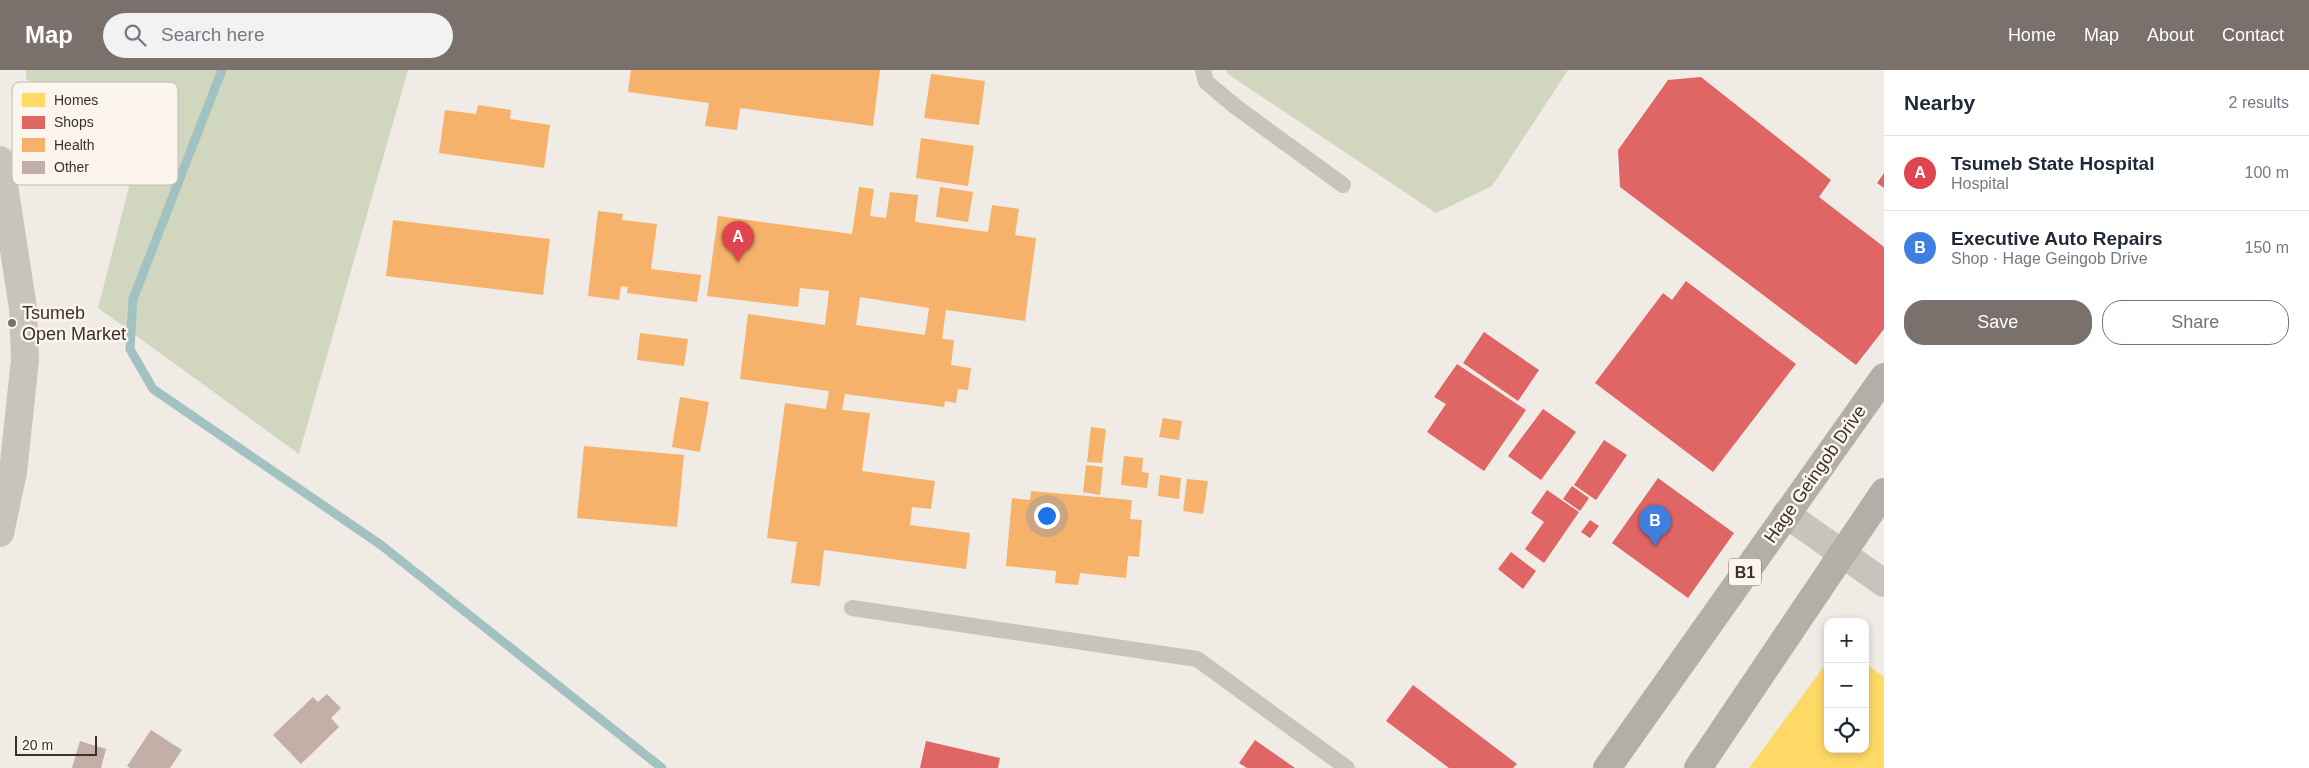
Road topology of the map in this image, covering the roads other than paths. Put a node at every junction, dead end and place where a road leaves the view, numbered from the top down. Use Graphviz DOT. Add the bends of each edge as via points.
graph roads {
  1 [pos="1203,70"];
  2 [pos="0,160"];
  3 [pos="1343,185"];
  4 [pos="1884,377"];
  5 [pos="1884,492"];
  6 [pos="1786,514"];
  7 [pos="0,533"];
  8 [pos="1841,553"];
  9 [pos="1884,583"];
  10 [pos="852,608"];
  11 [pos="1708,764"];
  12 [pos="1347,768"];
  13 [pos="1607,768"];
  1 -- 3 [label="lane" via="1206,82 1236,107"];
  2 -- 7 [label="street" via="23,308 25,360 13,472"];
  4 -- 6 [label="highway, Hage Geingob Drive / B1"];
  5 -- 8 [label="highway"];
  6 -- 8 [label="street"];
  6 -- 13 [label="highway, Hage Geingob Drive / B1"];
  8 -- 9 [label="street"];
  8 -- 11 [label="highway"];
  10 -- 12 [label="lane" via="1197,659"];
}
